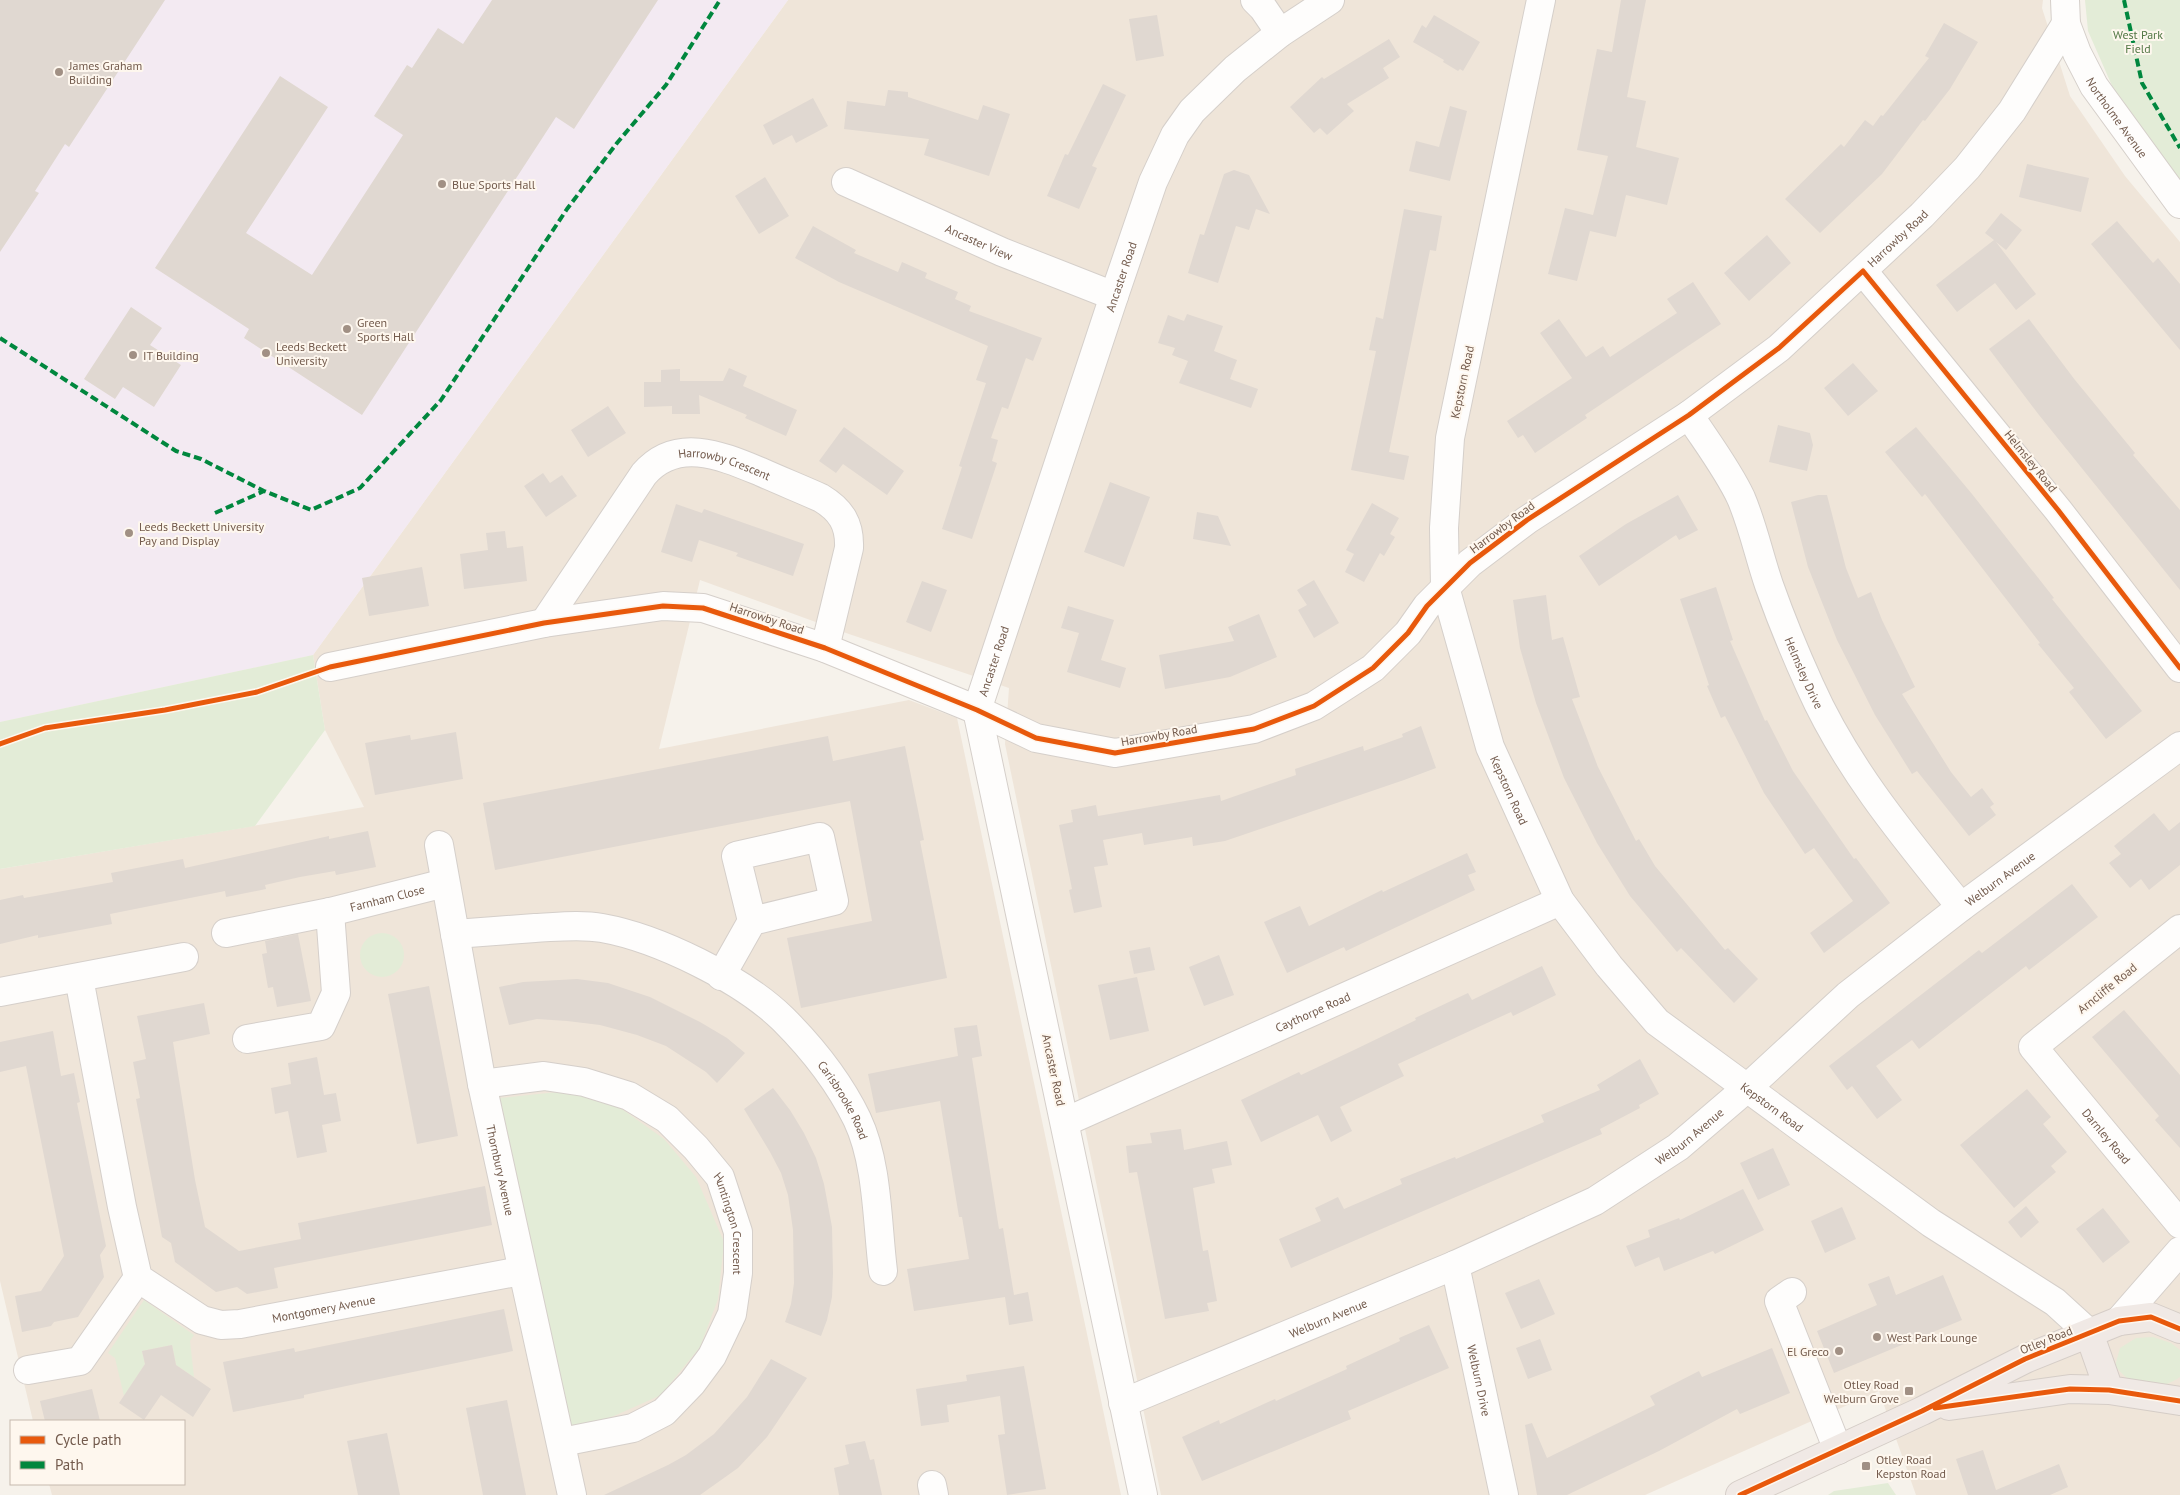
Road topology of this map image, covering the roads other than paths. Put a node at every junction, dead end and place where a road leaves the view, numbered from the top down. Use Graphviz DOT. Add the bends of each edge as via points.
graph roads {
  1 [pos="1255,0"];
  2 [pos="1330,0"];
  3 [pos="1541,0"];
  4 [pos="2066,12"];
  5 [pos="1280,33"];
  6 [pos="846,182"];
  7 [pos="2180,204"];
  8 [pos="1863,270"];
  9 [pos="1114,296"];
  10 [pos="1689,414"];
  11 [pos="1445,587"];
  12 [pos="544,624"];
  13 [pos="825,648"];
  14 [pos="330,667"];
  15 [pos="2180,668"];
  16 [pos="977,710"];
  17 [pos="2180,746"];
  18 [pos="439,845"];
  19 [pos="445,883"];
  20 [pos="1560,901"];
  21 [pos="1962,907"];
  22 [pos="330,912"];
  23 [pos="752,921"];
  24 [pos="2180,929"];
  25 [pos="226,933"];
  26 [pos="455,934"];
  27 [pos="184,957"];
  28 [pos="721,976"];
  29 [pos="79,978"];
  30 [pos="0,992"];
  31 [pos="247,1039"];
  32 [pos="2033,1047"];
  33 [pos="482,1084"];
  34 [pos="1747,1088"];
  35 [pos="1065,1122"];
  36 [pos="2180,1224"];
  37 [pos="2180,1251"];
  38 [pos="1455,1265"];
  39 [pos="521,1271"];
  40 [pos="883,1271"];
  41 [pos="138,1278"];
  42 [pos="1792,1292"];
  43 [pos="2119,1321"];
  44 [pos="2180,1329"];
  45 [pos="2090,1333"];
  46 [pos="28,1370"];
  47 [pos="2108,1390"];
  48 [pos="2180,1401"];
  49 [pos="1123,1404"];
  50 [pos="1925,1409"];
  51 [pos="562,1442"];
  52 [pos="1838,1450"];
  53 [pos="572,1495"];
  54 [pos="1143,1495"];
  55 [pos="1504,1495"];
  56 [pos="1740,1495"];
  1 -- 5 [label="street"];
  2 -- 5 [label="street, Ancaster Road"];
  3 -- 11 [label="street, Kepstorn Road" via="1450,438 1444,528"];
  4 -- 7 [label="street, Northolme Avenue" via="2077,53 2094,86"];
  4 -- 8 [label="street, Harrowby Road" via="2012,111 1967,168 1922,216"];
  5 -- 9 [label="street, Ancaster Road" via="1235,69 1192,110 1175,135 1153,182"];
  6 -- 9 [label="street, Ancaster View" via="1002,252"];
  8 -- 10 [label="street, Harrowby Road" via="1779,348"];
  8 -- 15 [label="street, Helmsley Road" via="2058,510"];
  9 -- 16 [label="street, Ancaster Road"];
  10 -- 11 [label="street, Harrowby Road" via="1527,520"];
  10 -- 21 [label="street, Helmsley Drive" via="1740,497 1790,640 1810,688 1837,738 1885,813"];
  11 -- 16 [label="street, Harrowby Road" via="1373,668 1314,706 1254,729 1115,753 1036,738"];
  11 -- 20 [label="street, Kepstorn Road" via="1490,747"];
  12 -- 13 [label="street, Harrowby Road" via="663,606 703,608"];
  12 -- 13 [label="street, Harrowby Crescent" via="653,464 680,454 700,452 723,457 821,498 841,513 848,529 849,548"];
  12 -- 14 [label="street, Harrowby Road"];
  13 -- 16 [label="street, Harrowby Road"];
  16 -- 35 [label="street, Ancaster Road"];
  17 -- 21 [label="street, Welburn Avenue"];
  18 -- 19 [label="street, Thornbury Avenue"];
  19 -- 22 [label="street, Farnham Close"];
  19 -- 26 [label="street, Thornbury Avenue"];
  20 -- 34 [label="street, Kepstorn Road" via="1657,1022"];
  20 -- 35 [label="street, Caythorpe Road"];
  21 -- 34 [label="street, Welburn Avenue" via="1848,996"];
  22 -- 25 [label="street, Farnham Close"];
  22 -- 31 [label="street" via="336,993 321,1026"];
  23 -- 28 [label="street"];
  24 -- 32 [label="street, Arncliffe Road"];
  26 -- 28 [label="street, Carisbrooke Road" via="569,926 601,928 642,937 685,955"];
  26 -- 33 [label="street, Thornbury Avenue"];
  27 -- 29 [label="street"];
  28 -- 40 [label="street, Carisbrooke Road" via="749,992 782,1018 825,1067 857,1119 870,1162"];
  29 -- 30 [label="street"];
  29 -- 41 [label="street"];
  32 -- 36 [label="street, Darnley Road"];
  33 -- 39 [label="street, Thornbury Avenue"];
  33 -- 51 [label="street, Huntington Crescent" via="544,1076 584,1082 629,1096 667,1119 720,1177 738,1232 738,1273 732,1314 712,1356 692,1384 664,1412 633,1428"];
  34 -- 38 [label="street, Welburn Avenue" via="1678,1147 1595,1201"];
  34 -- 45 [label="street, Kepstorn Road" via="1931,1223 2055,1302"];
  35 -- 49 [label="street, Ancaster Road"];
  37 -- 43 [label="street"];
  38 -- 49 [label="street, Welburn Avenue"];
  38 -- 55 [label="street, Welburn Drive"];
  39 -- 41 [label="street, Montgomery Avenue" via="221,1325 202,1320"];
  39 -- 51 [label="street, Thornbury Avenue"];
  41 -- 46 [label="street" via="80,1361"];
  42 -- 52 [label="street" via="1779,1301"];
  43 -- 44 [label="highway, Otley Road" via="2151,1317"];
  43 -- 45 [label="highway, Otley Road"];
  45 -- 47 [label="highway"];
  45 -- 50 [label="highway, Otley Road" via="2026,1359"];
  47 -- 48 [label="highway, Otley Road"];
  47 -- 50 [label="highway, Otley Road" via="2070,1389"];
  49 -- 54 [label="street, Ancaster Road"];
  50 -- 52 [label="highway, Otley Road"];
  51 -- 53 [label="street, Thornbury Avenue"];
  52 -- 56 [label="highway, Otley Road"];
}
